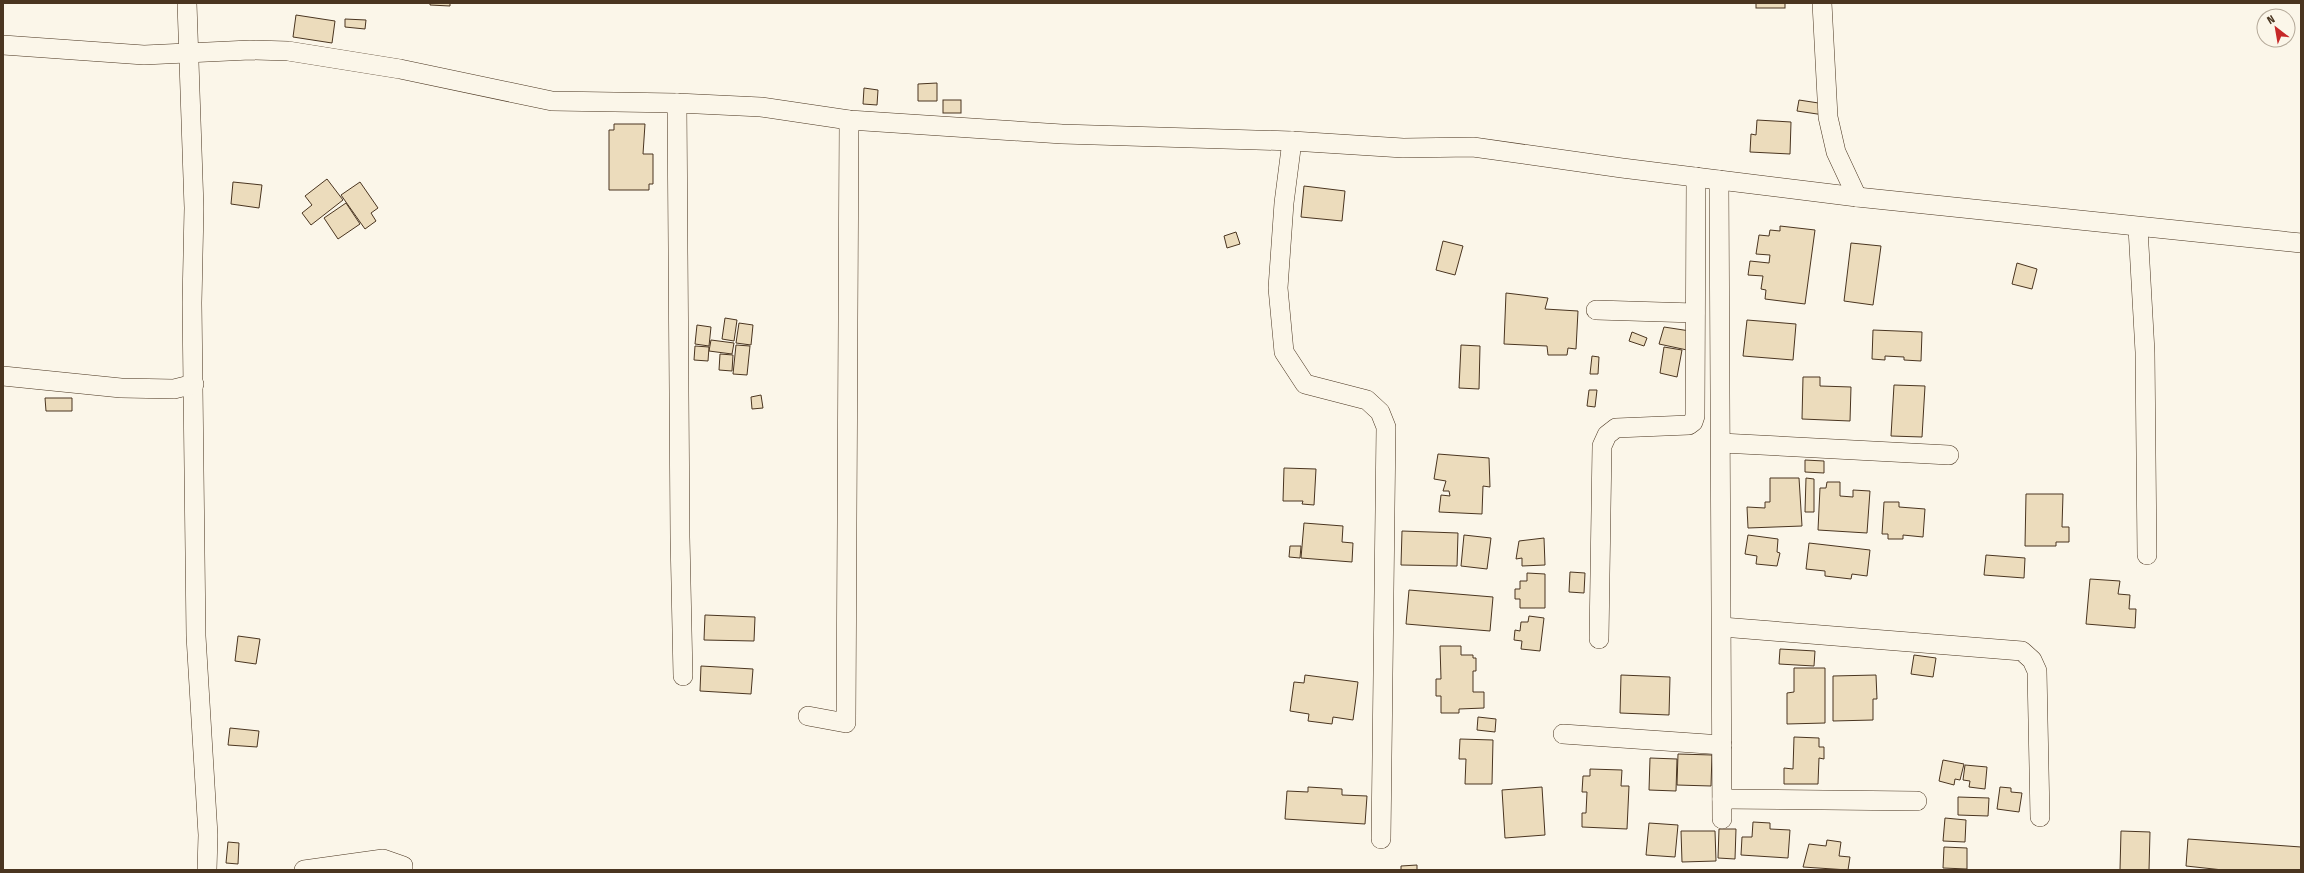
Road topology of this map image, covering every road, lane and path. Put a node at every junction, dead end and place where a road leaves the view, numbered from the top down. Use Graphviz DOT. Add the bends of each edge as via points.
graph roads {
  1 [pos="187,3"];
  2 [pos="1822,3"];
  3 [pos="3,45"];
  4 [pos="190,53"];
  5 [pos="677,103"];
  6 [pos="849,120"];
  7 [pos="1292,141"];
  8 [pos="1696,177"];
  9 [pos="1719,180"];
  10 [pos="1857,197"];
  11 [pos="2138,228"];
  12 [pos="2301,243"];
  13 [pos="1596,310"];
  14 [pos="1695,313"];
  15 [pos="3,376"];
  16 [pos="194,384"];
  17 [pos="1721,443"];
  18 [pos="1950,455"];
  19 [pos="2147,555"];
  20 [pos="1722,627"];
  21 [pos="1599,639"];
  22 [pos="683,676"];
  23 [pos="808,716"];
  24 [pos="1563,734"];
  25 [pos="1722,745"];
  26 [pos="1722,799"];
  27 [pos="1917,801"];
  28 [pos="2040,818"];
  29 [pos="1722,819"];
  30 [pos="1381,839"];
  31 [pos="207,870"];
  32 [pos="304,870"];
  33 [pos="403,870"];
  1 -- 4 [label="street"];
  2 -- 10 [label="street" via="1828,117 1836,152"];
  3 -- 4 [label="street" via="144,55"];
  4 -- 5 [label="street" via="288,51 400,69 552,101"];
  4 -- 16 [label="street" via="194,208"];
  5 -- 6 [label="street" via="761,107"];
  5 -- 22 [label="street"];
  6 -- 7 [label="street" via="1062,134"];
  6 -- 23 [label="street" via="846,723"];
  7 -- 8 [label="street" via="1404,148 1473,147"];
  7 -- 30 [label="street" via="1284,203 1278,288 1284,352 1305,384 1367,400 1380,412 1386,427"];
  8 -- 9 [label="street"];
  8 -- 14 [label="street"];
  9 -- 10 [label="street"];
  9 -- 17 [label="street"];
  10 -- 11 [label="street"];
  11 -- 12 [label="street"];
  11 -- 19 [label="street" via="2145,352"];
  13 -- 14 [label="street"];
  14 -- 21 [label="street" via="1693,422 1689,425 1616,428 1607,435 1602,446"];
  15 -- 16 [label="street" via="121,388 174,389"];
  16 -- 31 [label="street" via="196,636 208,835"];
  17 -- 18 [label="street"];
  17 -- 20 [label="street"];
  20 -- 25 [label="street"];
  20 -- 28 [label="street" via="2022,651 2032,660 2037,671"];
  24 -- 25 [label="street"];
  25 -- 26 [label="street"];
  26 -- 27 [label="street"];
  26 -- 29 [label="street"];
  32 -- 33 [label="street" via="383,859 403,866"];
}
